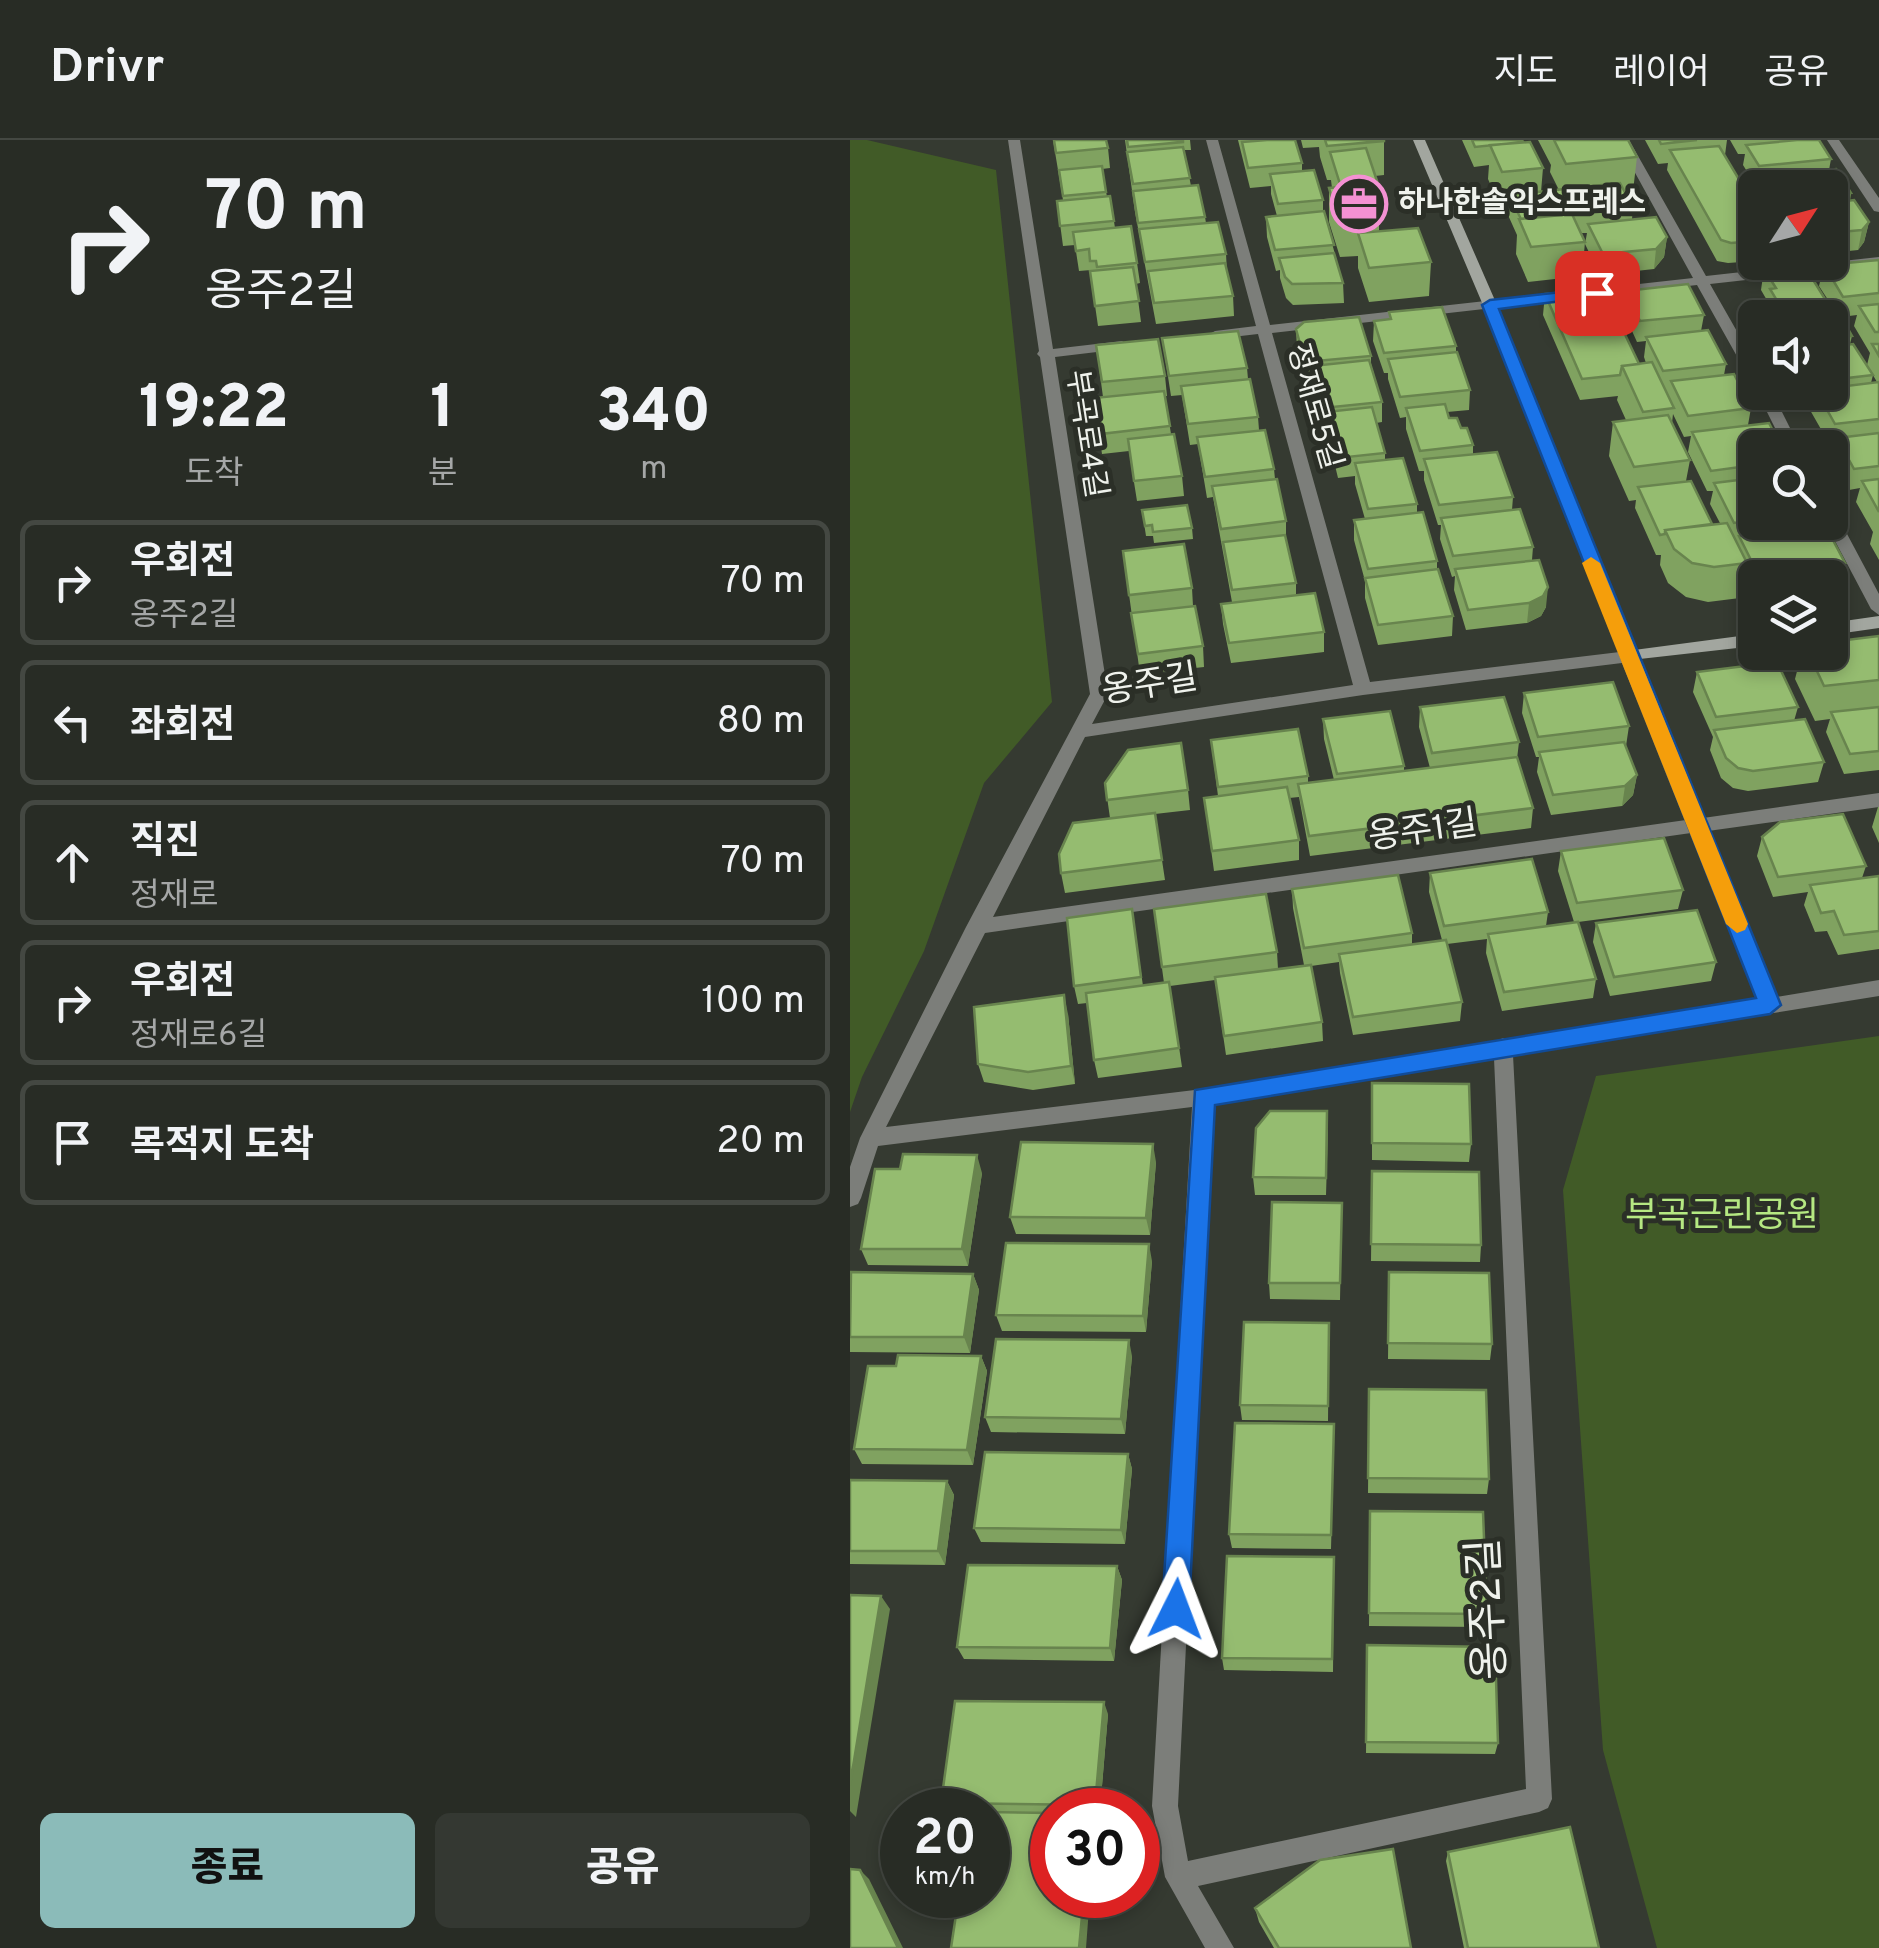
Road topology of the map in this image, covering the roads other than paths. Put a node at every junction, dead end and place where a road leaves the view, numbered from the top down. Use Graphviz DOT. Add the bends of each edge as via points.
graph roads {
  1 [pos="1014,140"];
  2 [pos="1212,140"];
  3 [pos="1418,140"];
  4 [pos="1624,140"];
  5 [pos="1834,140"];
  6 [pos="1879,208"];
  7 [pos="1879,261"];
  8 [pos="1704,280"];
  9 [pos="1490,305"];
  10 [pos="1263,330"];
  11 [pos="1203,336"];
  12 [pos="1144,343"];
  13 [pos="1738,344"];
  14 [pos="1044,354"];
  15 [pos="1842,540"];
  16 [pos="1879,609"];
  17 [pos="1879,622"];
  18 [pos="1848,626"];
  19 [pos="1738,642"];
  20 [pos="1628,657"];
  21 [pos="1363,689"];
  22 [pos="1079,732"];
  23 [pos="1879,800"];
  24 [pos="1698,826"];
  25 [pos="976,927"];
  26 [pos="1879,988"];
  27 [pos="1770,1005"];
  28 [pos="1503,1046"];
  29 [pos="1204,1097"];
  30 [pos="870,1138"];
  31 [pos="850,1198"];
  32 [pos="1178,1878"];
  33 [pos="1220,1948"];
  1 -- 14 [label="street, 부곡로4길"];
  2 -- 10 [label="street, 정재로5길"];
  3 -- 9 [label="street"];
  4 -- 8 [label="street"];
  5 -- 6 [label="street"];
  7 -- 8 [label="street"];
  8 -- 9 [label="street"];
  8 -- 13 [label="street"];
  9 -- 10 [label="street"];
  9 -- 20 [label="street"];
  10 -- 11 [label="street"];
  10 -- 21 [label="street, 정재로5길"];
  12 -- 14 [label="street"];
  14 -- 22 [label="street, 부곡로4길" via="1099,694"];
  15 -- 16 [label="street"];
  17 -- 18 [label="street"];
  19 -- 20 [label="street"];
  20 -- 21 [label="street, 옹주길"];
  20 -- 24 [label="street"];
  21 -- 22 [label="street, 옹주길"];
  22 -- 25 [label="street, 옹주길"];
  23 -- 24 [label="street, 옹주1길"];
  24 -- 25 [label="street, 옹주1길"];
  24 -- 27 [label="street"];
  25 -- 30 [label="street, 옹주길"];
  26 -- 27 [label="street"];
  27 -- 28 [label="street"];
  28 -- 29 [label="street"];
  28 -- 32 [label="street, 옹주2길" via="1539,1799"];
  29 -- 30 [label="street"];
  29 -- 32 [label="street" via="1165,1806"];
  30 -- 31 [label="street, 옹주길"];
  32 -- 33 [label="street"];
}
